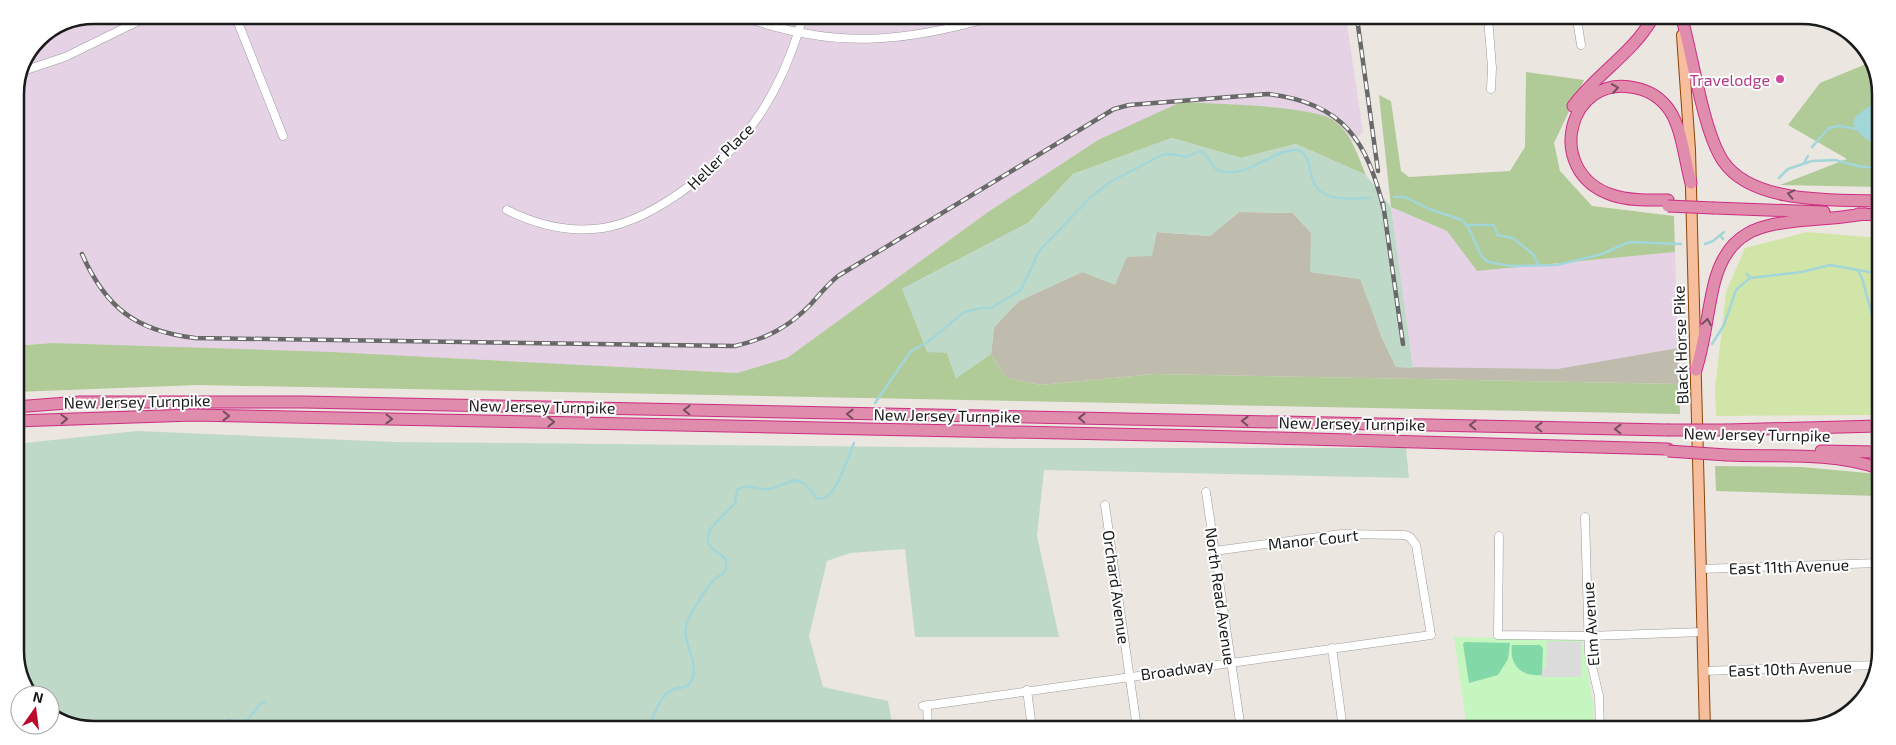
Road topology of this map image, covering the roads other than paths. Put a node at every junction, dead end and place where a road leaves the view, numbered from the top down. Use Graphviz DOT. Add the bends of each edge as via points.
graph roads {
  1 [pos="132,24"];
  2 [pos="238,24"];
  3 [pos="770,24"];
  4 [pos="801,24"];
  5 [pos="968,24"];
  6 [pos="1488,24"];
  7 [pos="1578,24"];
  8 [pos="1649,24"];
  9 [pos="1682,24"];
  10 [pos="1683,24"];
  11 [pos="799,32"];
  12 [pos="1581,45"];
  13 [pos="28,69"];
  14 [pos="1491,89"];
  15 [pos="283,136"];
  16 [pos="1691,183"];
  17 [pos="1872,201"];
  18 [pos="1872,202"];
  19 [pos="1668,203"];
  20 [pos="1714,205"];
  21 [pos="507,210"];
  22 [pos="1865,214"];
  23 [pos="1872,214"];
  24 [pos="1696,370"];
  25 [pos="24,406"];
  26 [pos="24,422"];
  27 [pos="1872,426"];
  28 [pos="1727,430"];
  29 [pos="1872,434"];
  30 [pos="1872,452"];
  31 [pos="1727,453"];
  32 [pos="1872,466"];
  33 [pos="1206,492"];
  34 [pos="1105,505"];
  35 [pos="1585,517"];
  36 [pos="1499,536"];
  37 [pos="1214,551"];
  38 [pos="1872,563"];
  39 [pos="1701,569"];
  40 [pos="1703,632"];
  41 [pos="1431,635"];
  42 [pos="1588,636"];
  43 [pos="1332,648"];
  44 [pos="1231,662"];
  45 [pos="1871,665"];
  46 [pos="1704,671"];
  47 [pos="1131,676"];
  48 [pos="1027,690"];
  49 [pos="927,721"];
  50 [pos="1031,721"];
  51 [pos="1136,721"];
  52 [pos="1240,721"];
  53 [pos="1342,721"];
  54 [pos="1600,721"];
  55 [pos="1705,721"];
  1 -- 13 [label="street" via="65,56"];
  2 -- 15 [label="street"];
  3 -- 11 [label="street"];
  4 -- 11 [label="street, Heller Place"];
  5 -- 11 [label="street" via="909,36 865,40"];
  6 -- 14 [label="street"];
  7 -- 12 [label="street"];
  8 -- 19 [label="highway" via="1636,42 1575,104 1565,124 1563,143 1573,175 1593,194 1624,204"];
  9 -- 16 [label="main road, Black Horse Pike"];
  17 -- 10 [label="highway, one-way" via="1811,199 1761,188 1734,173 1719,154 1709,126"];
  11 -- 21 [label="street, Heller Place" via="790,60 759,116 734,146 684,191 640,215 603,228 554,228"];
  19 -- 16 [label="highway, one-way" via="1611,195 1596,188 1579,171 1571,151 1571,130 1580,110 1592,97 1607,89 1632,87 1663,102 1677,126"];
  16 -- 24 [label="main road, Black Horse Pike"];
  18 -- 20 [label="highway" via="1828,208"];
  19 -- 20 [label="highway"];
  20 -- 22 [label="highway"];
  22 -- 23 [label="highway"];
  24 -- 22 [label="highway, one-way" via="1717,274 1727,252 1738,239 1757,228 1774,224"];
  24 -- 39 [label="main road, Black Horse Pike"];
  28 -- 25 [label="highway, New Jersey Turnpike, one-way, bridge" via="304,402 80,402"];
  26 -- 31 [label="highway, New Jersey Turnpike, one-way, bridge" via="203,415 1402,441"];
  27 -- 28 [label="highway"];
  28 -- 29 [label="highway, New Jersey Turnpike"];
  30 -- 31 [label="highway, New Jersey Turnpike"];
  31 -- 32 [label="highway" via="1826,458"];
  33 -- 37 [label="street, North Read Avenue"];
  34 -- 47 [label="street, Orchard Avenue"];
  35 -- 42 [label="street, Elm Avenue"];
  36 -- 42 [label="street" via="1498,635"];
  37 -- 41 [label="street, Manor Court" via="1341,534 1405,535 1416,545"];
  37 -- 44 [label="street, North Read Avenue"];
  38 -- 39 [label="street, East 11th Avenue"];
  39 -- 40 [label="main road, Black Horse Pike"];
  40 -- 42 [label="street"];
  40 -- 46 [label="main road, Black Horse Pike"];
  41 -- 43 [label="street, Broadway"];
  42 -- 54 [label="street, Elm Avenue" via="1590,662 1599,696"];
  43 -- 44 [label="street, Broadway"];
  43 -- 53 [label="street"];
  44 -- 47 [label="street, Broadway"];
  44 -- 52 [label="street, North Read Avenue"];
  45 -- 46 [label="street, East 10th Avenue"];
  46 -- 55 [label="main road, Black Horse Pike"];
  47 -- 48 [label="street, Broadway"];
  47 -- 51 [label="street, Orchard Avenue"];
  48 -- 49 [label="street, Broadway" via="925,705"];
  48 -- 50 [label="street"];
}
